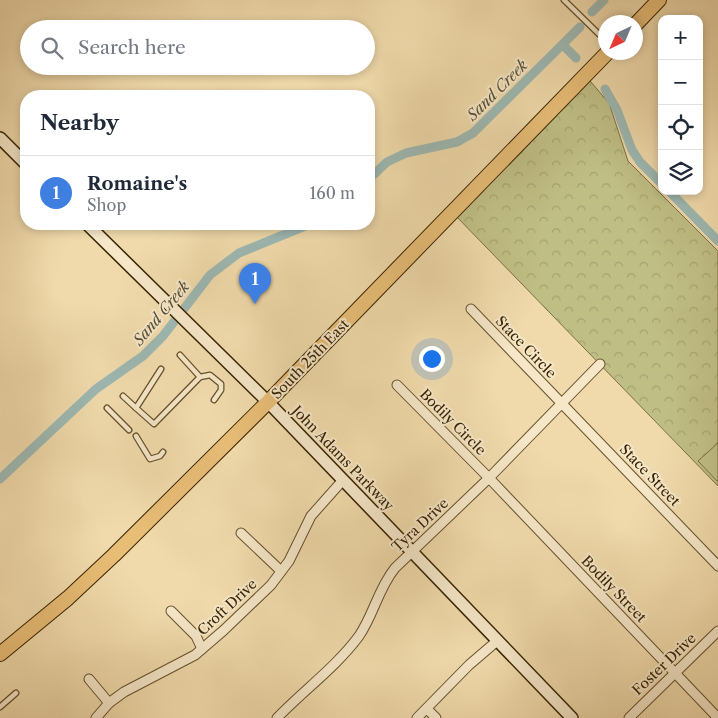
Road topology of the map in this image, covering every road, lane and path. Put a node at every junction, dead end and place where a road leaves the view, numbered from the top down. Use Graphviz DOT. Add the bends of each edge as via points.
graph roads {
  1 [pos="564,0"];
  2 [pos="659,0"];
  3 [pos="643,17"];
  4 [pos="598,33"];
  5 [pos="600,60"];
  6 [pos="0,138"];
  7 [pos="20,158"];
  8 [pos="93,230"];
  9 [pos="471,310"];
  10 [pos="180,355"];
  11 [pos="600,364"];
  12 [pos="161,369"];
  13 [pos="200,377"];
  14 [pos="397,385"];
  15 [pos="124,396"];
  16 [pos="214,400"];
  17 [pos="268,402"];
  18 [pos="562,403"];
  19 [pos="107,408"];
  20 [pos="136,408"];
  21 [pos="130,430"];
  22 [pos="136,436"];
  23 [pos="163,452"];
  24 [pos="489,478"];
  25 [pos="343,480"];
  26 [pos="241,533"];
  27 [pos="412,552"];
  28 [pos="718,566"];
  29 [pos="281,571"];
  30 [pos="171,611"];
  31 [pos="718,631"];
  32 [pos="497,641"];
  33 [pos="202,649"];
  34 [pos="0,654"];
  35 [pos="674,673"];
  36 [pos="88,680"];
  37 [pos="16,693"];
  38 [pos="109,703"];
  39 [pos="0,708"];
  40 [pos="427,709"];
  41 [pos="96,718"];
  42 [pos="277,718"];
  43 [pos="417,718"];
  44 [pos="436,718"];
  45 [pos="572,718"];
  46 [pos="629,718"];
  47 [pos="718,718"];
  1 -- 4 [label="lane"];
  2 -- 3 [label="main road"];
  5 -- 17 [label="main road, South 25th East"];
  6 -- 7 [label="street"];
  8 -- 17 [label="street, John Adams Parkway"];
  9 -- 18 [label="street, Stace Circle"];
  10 -- 13 [label="lane"];
  11 -- 18 [label="street, Tyra Drive"];
  12 -- 20 [label="lane"];
  13 -- 16 [label="lane" via="210,375 221,384"];
  13 -- 20 [label="lane" via="154,424"];
  14 -- 24 [label="street, Bodily Circle"];
  15 -- 20 [label="lane"];
  17 -- 25 [label="street, John Adams Parkway"];
  17 -- 34 [label="main road, South 25th East" via="114,555"];
  18 -- 24 [label="street, Tyra Drive"];
  18 -- 28 [label="street, Stace Street"];
  19 -- 21 [label="lane"];
  22 -- 23 [label="lane" via="150,459"];
  24 -- 27 [label="street, Tyra Drive"];
  24 -- 35 [label="street, Bodily Street"];
  25 -- 27 [label="street, John Adams Parkway"];
  25 -- 29 [label="street, Croft Drive" via="312,516"];
  26 -- 29 [label="street"];
  27 -- 32 [label="street, John Adams Parkway"];
  27 -- 42 [label="street, Tyra Drive" via="388,576 368,620 349,648"];
  29 -- 33 [label="street, Croft Drive" via="271,585"];
  30 -- 33 [label="street" via="196,636"];
  31 -- 35 [label="street, Foster Drive"];
  32 -- 40 [label="street"];
  32 -- 45 [label="street, John Adams Parkway"];
  33 -- 38 [label="street, Croft Drive"];
  35 -- 46 [label="street, Foster Drive"];
  35 -- 47 [label="street, Bodily Street"];
  36 -- 38 [label="street"];
  37 -- 39 [label="lane"];
  38 -- 41 [label="street, Croft Drive"];
  40 -- 43 [label="street"];
  40 -- 44 [label="street"];
}
